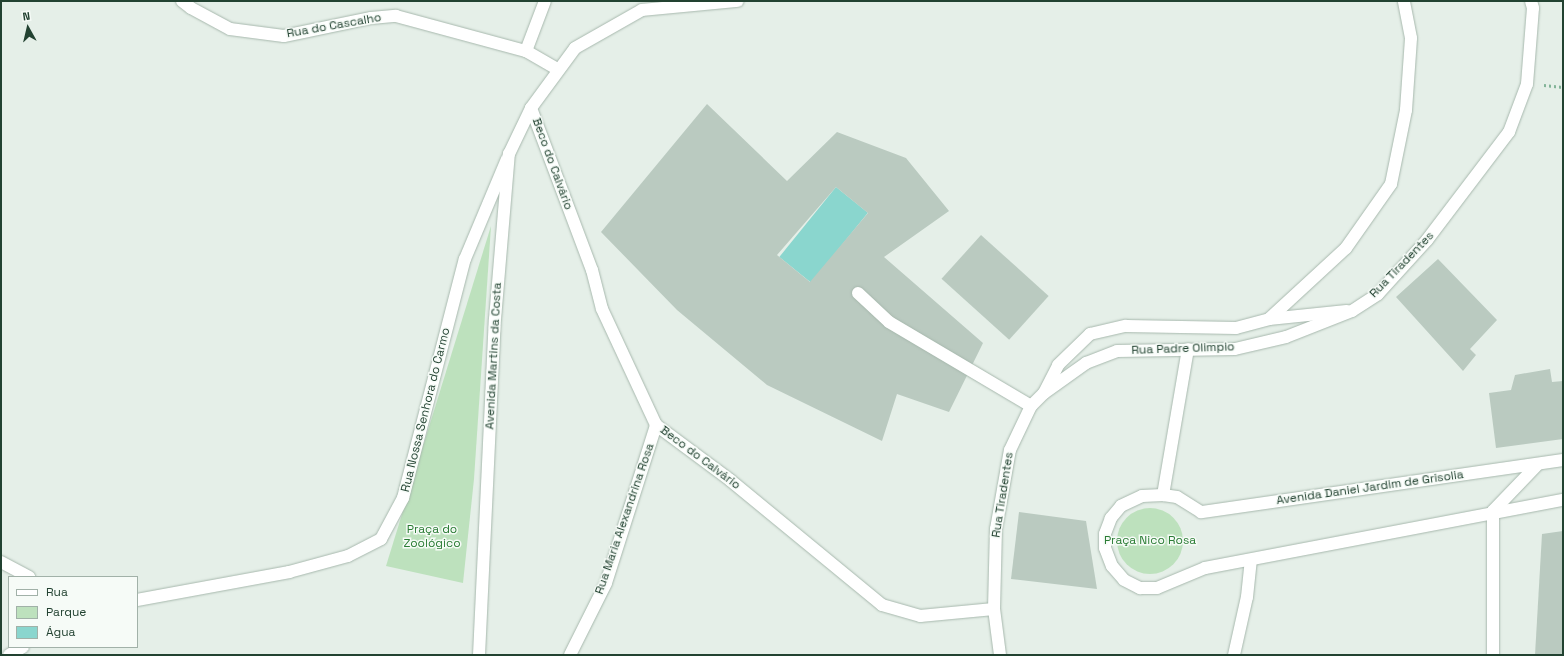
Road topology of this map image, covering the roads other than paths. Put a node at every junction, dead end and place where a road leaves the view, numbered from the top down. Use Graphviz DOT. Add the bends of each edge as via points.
graph roads {
  1 [pos="182,1"];
  2 [pos="545,1"];
  3 [pos="653,1"];
  4 [pos="738,1"];
  5 [pos="1404,1"];
  6 [pos="1531,1"];
  7 [pos="642,10"];
  8 [pos="526,51"];
  9 [pos="557,69"];
  10 [pos="531,108"];
  11 [pos="510,154"];
  12 [pos="858,293"];
  13 [pos="1352,311"];
  14 [pos="1269,319"];
  15 [pos="1188,349"];
  16 [pos="1044,393"];
  17 [pos="1031,406"];
  18 [pos="656,425"];
  19 [pos="1563,460"];
  20 [pos="1538,464"];
  21 [pos="1163,495"];
  22 [pos="1563,500"];
  23 [pos="1494,511"];
  24 [pos="1251,560"];
  25 [pos="1,562"];
  26 [pos="27,576"];
  27 [pos="138,600"];
  28 [pos="994,609"];
  29 [pos="21,648"];
  30 [pos="9,655"];
  31 [pos="479,655"];
  32 [pos="570,655"];
  33 [pos="1000,655"];
  34 [pos="1234,655"];
  35 [pos="1493,655"];
  1 -- 8 [label="street, Rua do Cascalho" via="230,29 284,36 370,18 396,16"];
  2 -- 8 [label="street"];
  3 -- 7 [label="street"];
  4 -- 7 [label="street"];
  5 -- 14 [label="street" via="1411,38 1406,110 1391,184 1346,248"];
  6 -- 13 [label="street, Rua Tiradentes" via="1533,8 1527,84 1509,132 1427,240 1378,294"];
  7 -- 9 [label="street, Avenida Martins da Costa" via="575,48"];
  8 -- 9 [label="street, Rua do Cascalho"];
  9 -- 10 [label="street, Avenida Martins da Costa"];
  10 -- 11 [label="street, Avenida Martins da Costa"];
  10 -- 18 [label="street, Beco do Calvário" via="592,270 602,309"];
  11 -- 27 [label="street, Rua Nossa Senhora do Carmo" via="465,258 403,498 381,539 348,556 289,572"];
  11 -- 31 [label="street, Avenida Martins da Costa" via="495,319"];
  12 -- 17 [label="street" via="889,322"];
  13 -- 14 [label="street, Rua Tiradentes"];
  13 -- 15 [label="street, Rua Padre Olimpio" via="1286,337 1235,349"];
  14 -- 16 [label="street, Rua Tiradentes" via="1236,328 1126,326 1090,334 1058,365"];
  15 -- 16 [label="street, Rua Padre Olimpio" via="1117,351 1086,363"];
  15 -- 21 [label="street"];
  16 -- 17 [label="street, Rua Tiradentes"];
  17 -- 28 [label="street, Rua Tiradentes" via="1010,450 996,529"];
  18 -- 28 [label="street, Beco do Calvário" via="730,480 882,605 920,616"];
  18 -- 32 [label="street, Rua Maria Alexandrina Rosa" via="606,583"];
  19 -- 20 [label="street, Avenida Daniel Jardim de Grisolia"];
  20 -- 21 [label="street, Avenida Daniel Jardim de Grisolia" via="1201,512 1177,497"];
  20 -- 23 [label="street"];
  21 -- 24 [label="street" via="1142,496 1121,506 1111,518 1105,534 1105,548 1112,566 1124,580 1140,588 1157,588 1205,568"];
  22 -- 23 [label="street"];
  23 -- 24 [label="street"];
  23 -- 35 [label="street"];
  24 -- 34 [label="street" via="1247,597"];
  25 -- 26 [label="street"];
  28 -- 33 [label="street, Rua Tiradentes"];
  29 -- 30 [label="street"];
}
